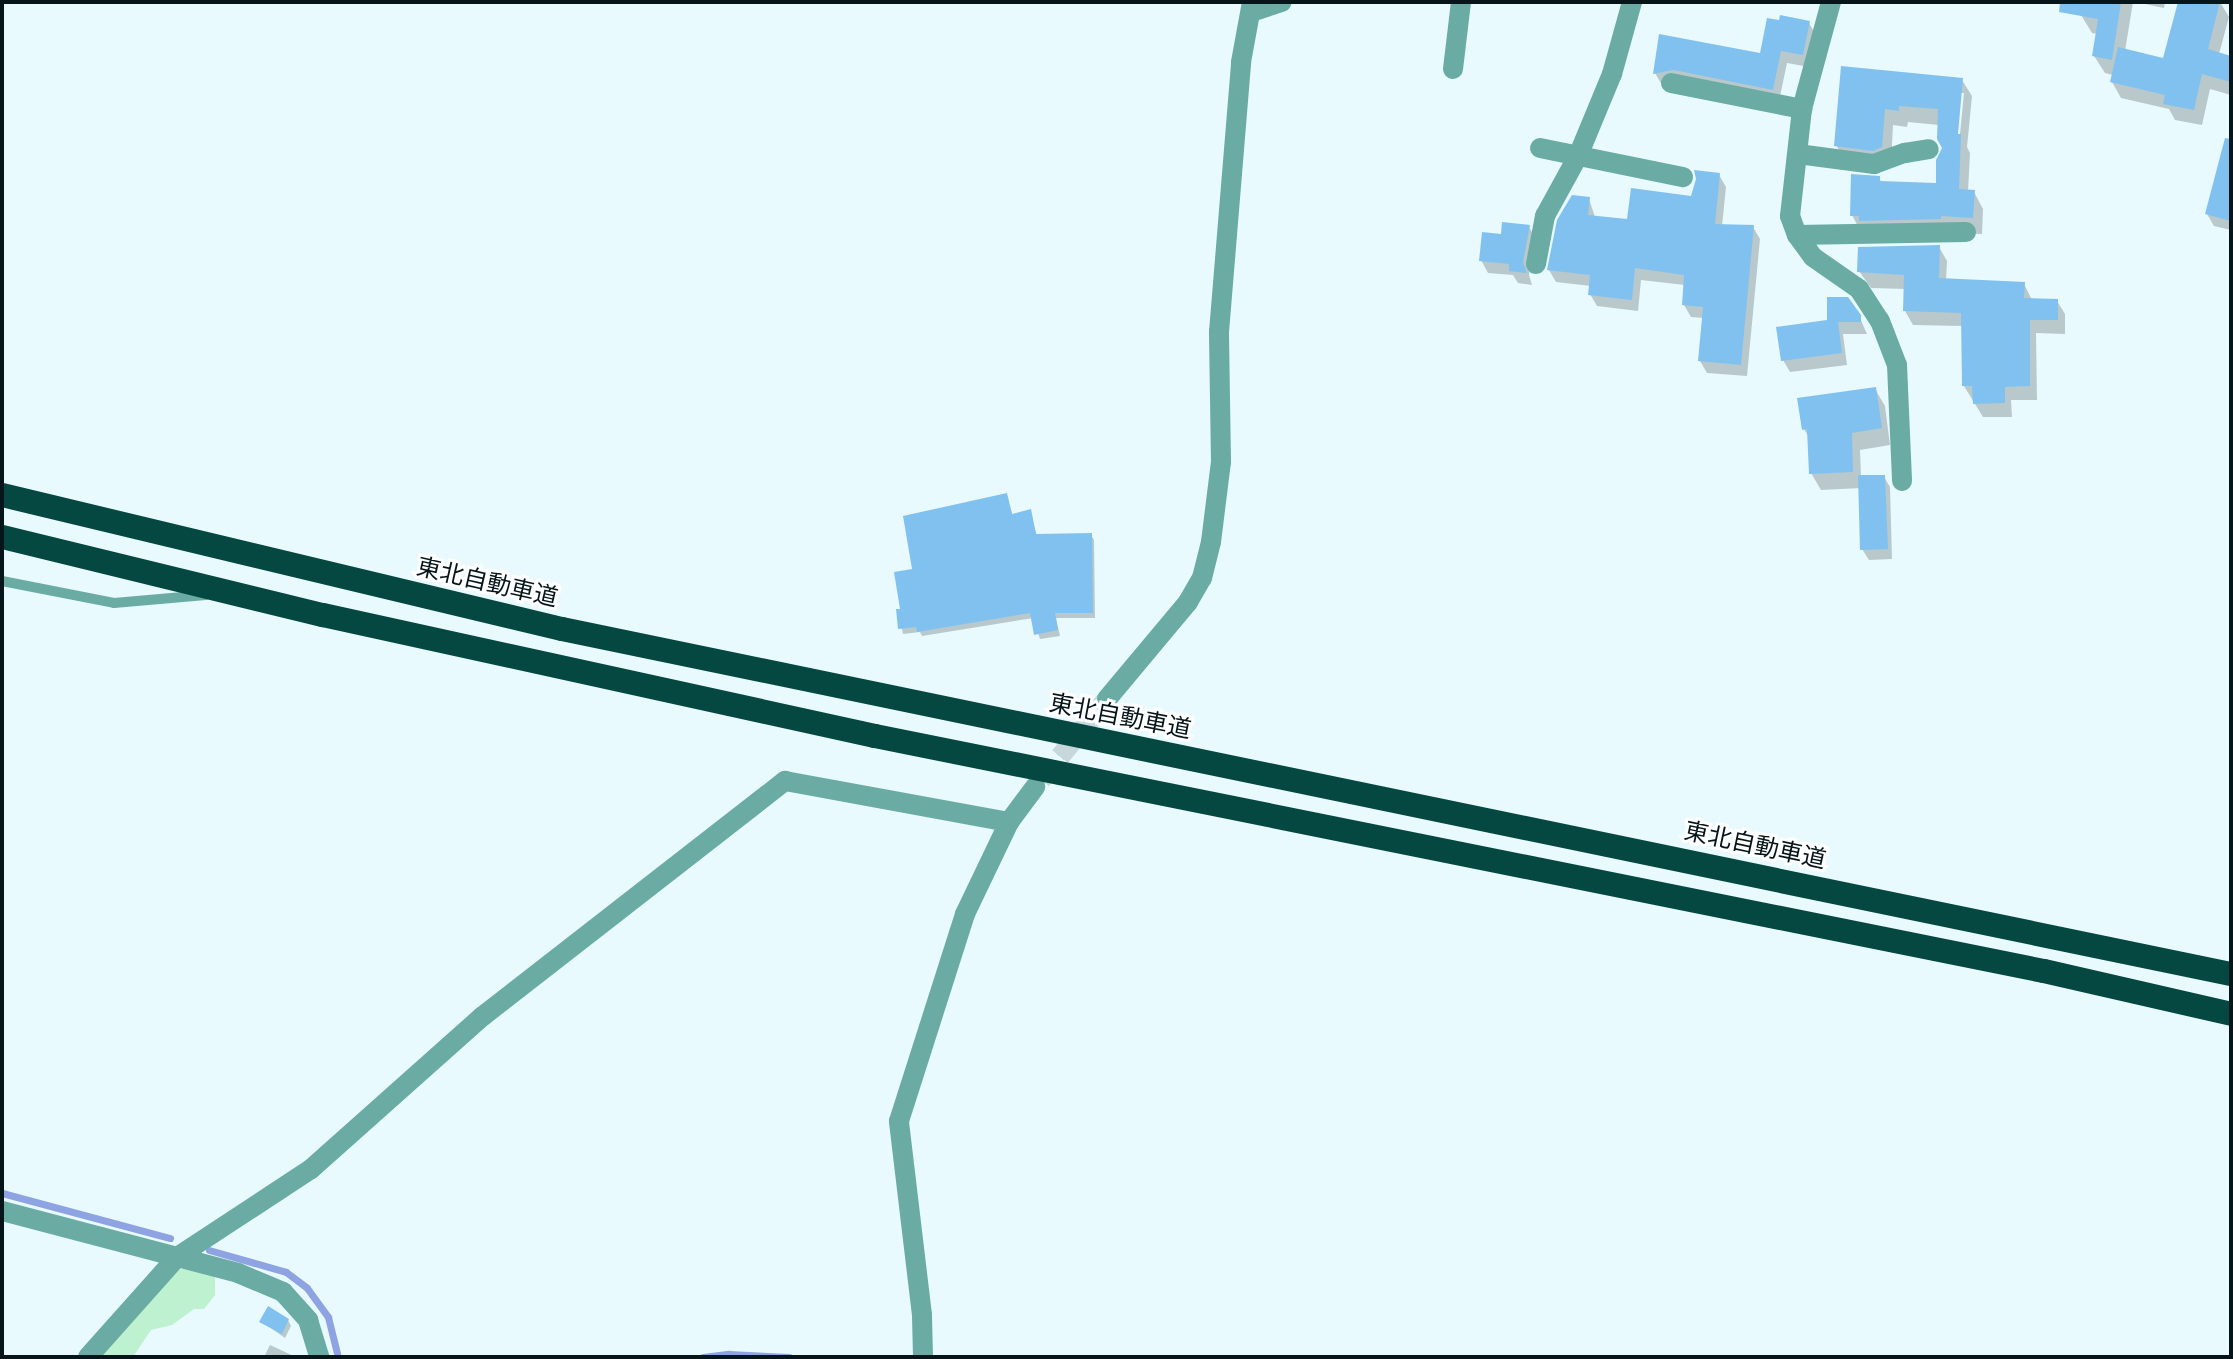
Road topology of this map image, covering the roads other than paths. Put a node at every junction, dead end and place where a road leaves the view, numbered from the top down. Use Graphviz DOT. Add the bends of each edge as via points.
graph roads {
  1 [pos="1281,2"];
  2 [pos="1461,2"];
  3 [pos="1632,2"];
  4 [pos="1831,2"];
  5 [pos="1251,7"];
  6 [pos="1453,69"];
  7 [pos="1671,83"];
  8 [pos="1802,109"];
  9 [pos="1540,148"];
  10 [pos="1929,149"];
  11 [pos="1798,154"];
  12 [pos="1578,156"];
  13 [pos="1683,177"];
  14 [pos="1966,232"];
  15 [pos="1797,235"];
  16 [pos="1536,264"];
  17 [pos="1902,481"];
  18 [pos="2,495"];
  19 [pos="2,537"];
  20 [pos="2,581"];
  21 [pos="231,593"];
  22 [pos="1107,699"];
  23 [pos="1035,787"];
  24 [pos="1009,822"];
  25 [pos="2231,974"];
  26 [pos="2231,1014"];
  27 [pos="2,1211"];
  28 [pos="177,1257"];
  29 [pos="88,1357"];
  30 [pos="319,1357"];
  31 [pos="923,1357"];
  1 -- 5 [label="street"];
  2 -- 6 [label="street"];
  3 -- 12 [label="street" via="1612,74"];
  4 -- 8 [label="street"];
  5 -- 22 [label="street" via="1241,62 1219,332 1221,462 1211,542 1202,578 1188,602"];
  7 -- 8 [label="street"];
  8 -- 11 [label="street"];
  9 -- 12 [label="street"];
  10 -- 11 [label="street" via="1874,164"];
  11 -- 15 [label="street" via="1790,216"];
  12 -- 13 [label="street"];
  12 -- 16 [label="street" via="1545,216"];
  14 -- 15 [label="street"];
  15 -- 17 [label="street" via="1813,257 1859,289 1880,321 1897,365"];
  18 -- 25 [label="highway, 東北自動車道" via="562,629"];
  19 -- 21 [label="highway"];
  20 -- 21 [label="lane" via="114,603"];
  21 -- 26 [label="highway" via="875,736 2044,971"];
  23 -- 24 [label="street"];
  24 -- 28 [label="street" via="785,781 483,1016 311,1169"];
  24 -- 31 [label="street" via="965,914 899,1121"];
  27 -- 28 [label="street"];
  28 -- 29 [label="street"];
  28 -- 30 [label="street" via="283,1292 308,1320"];
}
